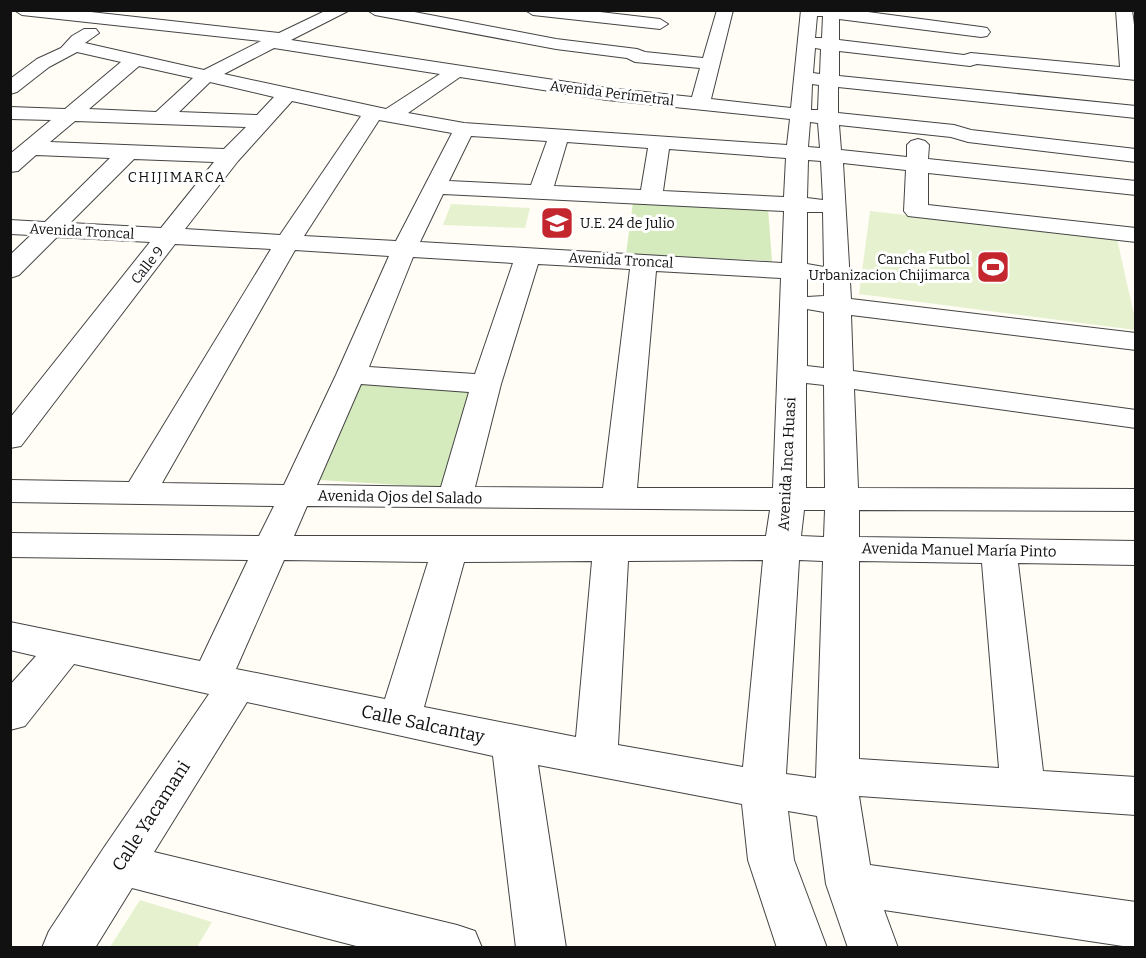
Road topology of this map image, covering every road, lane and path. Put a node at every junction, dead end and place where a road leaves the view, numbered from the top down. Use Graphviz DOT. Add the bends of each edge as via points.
graph roads {
  1 [pos="22,10"];
  2 [pos="131,10"];
  3 [pos="308,10"];
  4 [pos="375,10"];
  5 [pos="446,10"];
  6 [pos="533,10"];
  7 [pos="725,10"];
  8 [pos="989,10"];
  9 [pos="1124,10"];
  10 [pos="821,11"];
  11 [pos="339,12"];
  12 [pos="54,14"];
  13 [pos="583,16"];
  14 [pos="665,17"];
  15 [pos="425,20"];
  16 [pos="112,21"];
  17 [pos="21,28"];
  18 [pos="1131,30"];
  19 [pos="981,32"];
  20 [pos="277,40"];
  21 [pos="818,43"];
  22 [pos="556,45"];
  23 [pos="73,46"];
  24 [pos="636,56"];
  25 [pos="712,58"];
  26 [pos="970,59"];
  27 [pos="135,60"];
  28 [pos="456,71"];
  29 [pos="1133,73"];
  30 [pos="206,76"];
  31 [pos="19,77"];
  32 [pos="803,78"];
  33 [pos="828,80"];
  34 [pos="520,81"];
  35 [pos="10,88"];
  36 [pos="582,90"];
  37 [pos="957,92"];
  38 [pos="607,94"];
  39 [pos="286,95"];
  40 [pos="700,104"];
  41 [pos="565,105"];
  42 [pos="1136,112"];
  43 [pos="10,113"];
  44 [pos="381,115"];
  45 [pos="801,115"];
  46 [pos="70,116"];
  47 [pos="828,117"];
  48 [pos="161,118"];
  49 [pos="260,121"];
  50 [pos="554,128"];
  51 [pos="464,129"];
  52 [pos="938,129"];
  53 [pos="659,142"];
  54 [pos="31,148"];
  55 [pos="1136,150"];
  56 [pos="128,152"];
  57 [pos="797,152"];
  58 [pos="230,156"];
  59 [pos="1136,156"];
  60 [pos="832,157"];
  61 [pos="10,166"];
  62 [pos="917,166"];
  63 [pos="433,187"];
  64 [pos="1136,189"];
  65 [pos="540,193"];
  66 [pos="651,198"];
  67 [pos="797,204"];
  68 [pos="835,207"];
  69 [pos="10,227"];
  70 [pos="51,230"];
  71 [pos="169,237"];
  72 [pos="1135,238"];
  73 [pos="287,243"];
  74 [pos="404,249"];
  75 [pos="528,256"];
  76 [pos="644,261"];
  77 [pos="10,270"];
  78 [pos="794,270"];
  79 [pos="837,274"];
  80 [pos="793,301"];
  81 [pos="837,304"];
  82 [pos="1136,342"];
  83 [pos="791,373"];
  84 [pos="351,375"];
  85 [pos="841,378"];
  86 [pos="486,384"];
  87 [pos="1136,419"];
  88 [pos="10,439"];
  89 [pos="10,491"];
  90 [pos="139,493"];
  91 [pos="295,495"];
  92 [pos="455,498"];
  93 [pos="619,498"];
  94 [pos="789,499"];
  95 [pos="842,500"];
  96 [pos="1136,500"];
  97 [pos="10,545"];
  98 [pos="271,547"];
  99 [pos="783,548"];
  100 [pos="842,549"];
  101 [pos="449,550"];
  102 [pos="611,550"];
  103 [pos="999,550"];
  104 [pos="1136,553"];
  105 [pos="10,636"];
  106 [pos="65,648"];
  107 [pos="224,682"];
  108 [pos="10,714"];
  109 [pos="400,719"];
  110 [pos="513,743"];
  111 [pos="596,757"];
  112 [pos="837,788"];
  113 [pos="1023,788"];
  114 [pos="763,789"];
  115 [pos="1136,796"];
  116 [pos="119,864"];
  117 [pos="850,884"];
  118 [pos="1136,925"];
  119 [pos="67,948"];
  120 [pos="457,948"];
  121 [pos="541,948"];
  122 [pos="802,948"];
  123 [pos="873,948"];
  1 -- 12 [label="street, Avenida Perímetral"];
  2 -- 16 [label="street"];
  3 -- 11 [label="street"];
  4 -- 15 [label="street"];
  5 -- 15 [label="street"];
  6 -- 13 [label="street"];
  7 -- 25 [label="street"];
  8 -- 19 [label="street"];
  9 -- 18 [label="street"];
  10 -- 19 [label="street"];
  10 -- 21 [label="street, Avenida Inca Huasi"];
  11 -- 20 [label="street"];
  12 -- 16 [label="street, Avenida Perímetral"];
  12 -- 17 [label="street"];
  13 -- 14 [label="street"];
  13 -- 22 [label="street"];
  14 -- 24 [label="street"];
  15 -- 22 [label="street"];
  16 -- 20 [label="street, Avenida Perímetral"];
  16 -- 23 [label="street"];
  18 -- 29 [label="street"];
  19 -- 26 [label="street"];
  20 -- 28 [label="street, Avenida Perímetral"];
  20 -- 30 [label="street"];
  21 -- 26 [label="street"];
  21 -- 32 [label="street, Avenida Inca Huasi"];
  21 -- 33 [label="street, Avenida Inca Huasi"];
  22 -- 24 [label="street"];
  22 -- 34 [label="street"];
  23 -- 27 [label="street"];
  23 -- 31 [label="street"];
  24 -- 25 [label="street"];
  24 -- 38 [label="street"];
  25 -- 40 [label="street"];
  26 -- 29 [label="street"];
  26 -- 37 [label="street"];
  27 -- 30 [label="street"];
  27 -- 46 [label="street"];
  28 -- 34 [label="street, Avenida Perímetral"];
  28 -- 44 [label="street"];
  30 -- 39 [label="street"];
  30 -- 48 [label="street"];
  31 -- 35 [label="street"];
  32 -- 33 [label="street"];
  32 -- 45 [label="street, Avenida Inca Huasi"];
  33 -- 37 [label="street"];
  33 -- 47 [label="street, Avenida Inca Huasi"];
  34 -- 36 [label="street, Avenida Perímetral"];
  36 -- 38 [label="street, Avenida Perímetral"];
  36 -- 41 [label="street"];
  37 -- 42 [label="street"];
  37 -- 52 [label="street"];
  38 -- 40 [label="street, Avenida Perímetral"];
  39 -- 44 [label="street"];
  39 -- 49 [label="street, Calle 9"];
  40 -- 45 [label="street, Avenida Perímetral"];
  43 -- 46 [label="street"];
  44 -- 51 [label="street"];
  44 -- 73 [label="street"];
  45 -- 47 [label="street, Avenida Perímetral"];
  45 -- 57 [label="street, Avenida Inca Huasi"];
  46 -- 48 [label="street"];
  46 -- 54 [label="street"];
  47 -- 52 [label="street, Avenida Perímetral"];
  47 -- 60 [label="street, Avenida Inca Huasi"];
  48 -- 49 [label="street"];
  49 -- 58 [label="street, Calle 9"];
  50 -- 51 [label="street" via="533,134"];
  50 -- 53 [label="street"];
  50 -- 65 [label="street"];
  51 -- 63 [label="street"];
  52 -- 55 [label="street" via="967,129"];
  52 -- 59 [label="street"];
  52 -- 62 [label="street"];
  53 -- 57 [label="street"];
  53 -- 66 [label="street"];
  54 -- 56 [label="street"];
  54 -- 61 [label="street"];
  56 -- 58 [label="street"];
  56 -- 70 [label="street"];
  57 -- 60 [label="street"];
  57 -- 67 [label="street, Avenida Inca Huasi"];
  58 -- 71 [label="street, Calle 9"];
  60 -- 62 [label="street"];
  60 -- 68 [label="street, Avenida Inca Huasi"];
  62 -- 64 [label="street"];
  62 -- 72 [label="street" via="916,211"];
  63 -- 65 [label="street"];
  63 -- 74 [label="street"];
  65 -- 66 [label="street"];
  66 -- 67 [label="street"];
  67 -- 68 [label="street"];
  67 -- 78 [label="street, Avenida Inca Huasi"];
  68 -- 79 [label="street, Avenida Inca Huasi"];
  69 -- 70 [label="street, Avenida Troncal"];
  70 -- 71 [label="street, Avenida Troncal"];
  70 -- 77 [label="street"];
  71 -- 73 [label="street, Avenida Troncal"];
  71 -- 88 [label="street, Calle 9"];
  73 -- 74 [label="street, Avenida Troncal"];
  73 -- 90 [label="street"];
  74 -- 75 [label="street, Avenida Troncal"];
  74 -- 84 [label="street"];
  75 -- 76 [label="street, Avenida Troncal"];
  75 -- 86 [label="street"];
  76 -- 78 [label="street, Avenida Troncal"];
  76 -- 93 [label="street"];
  78 -- 79 [label="street, Avenida Troncal"];
  78 -- 80 [label="street, Avenida Inca Huasi"];
  79 -- 81 [label="street, Avenida Inca Huasi"];
  80 -- 81 [label="street"];
  80 -- 83 [label="street, Avenida Inca Huasi"];
  81 -- 82 [label="street"];
  81 -- 85 [label="street, Avenida Inca Huasi"];
  83 -- 85 [label="street"];
  83 -- 94 [label="street, Avenida Inca Huasi"];
  84 -- 86 [label="street"];
  84 -- 91 [label="street"];
  85 -- 87 [label="street"];
  85 -- 95 [label="street, Avenida Inca Huasi"];
  86 -- 92 [label="street"];
  89 -- 90 [label="street, Avenida Ojos del Salado"];
  90 -- 91 [label="street, Avenida Ojos del Salado"];
  91 -- 92 [label="street, Avenida Ojos del Salado"];
  91 -- 98 [label="street"];
  92 -- 93 [label="street, Avenida Ojos del Salado"];
  93 -- 94 [label="street, Avenida Ojos del Salado"];
  94 -- 95 [label="street"];
  94 -- 99 [label="street, Avenida Inca Huasi"];
  95 -- 96 [label="street"];
  95 -- 100 [label="street, Avenida Inca Huasi"];
  97 -- 98 [label="street"];
  98 -- 101 [label="street"];
  98 -- 107 [label="street, Calle Yacamani"];
  99 -- 100 [label="street, Avenida Manuel María Pinto"];
  99 -- 102 [label="street"];
  99 -- 114 [label="street, Avenida Inca Huasi"];
  100 -- 103 [label="street, Avenida Manuel María Pinto"];
  100 -- 112 [label="street, Avenida Inca Huasi"];
  101 -- 102 [label="street"];
  101 -- 109 [label="street"];
  102 -- 111 [label="street"];
  103 -- 104 [label="street, Avenida Manuel María Pinto"];
  103 -- 113 [label="street"];
  105 -- 106 [label="street, Calle Salcantay"];
  106 -- 107 [label="street, Calle Salcantay"];
  106 -- 108 [label="street"];
  107 -- 109 [label="street, Calle Salcantay"];
  107 -- 116 [label="street, Calle Yacamani"];
  109 -- 110 [label="street, Calle Salcantay"];
  110 -- 111 [label="street, Calle Salcantay"];
  110 -- 121 [label="street"];
  111 -- 114 [label="street, Calle Salcantay"];
  112 -- 113 [label="street, Calle Salcantay"];
  112 -- 114 [label="street, Calle Salcantay"];
  112 -- 117 [label="street, Avenida Inca Huasi"];
  113 -- 115 [label="street, Calle Salcantay"];
  114 -- 122 [label="street, Avenida Inca Huasi" via="771,860"];
  116 -- 119 [label="street, Calle Yacamani"];
  116 -- 120 [label="street"];
  117 -- 118 [label="street"];
  117 -- 123 [label="street, Avenida Inca Huasi"];
}
